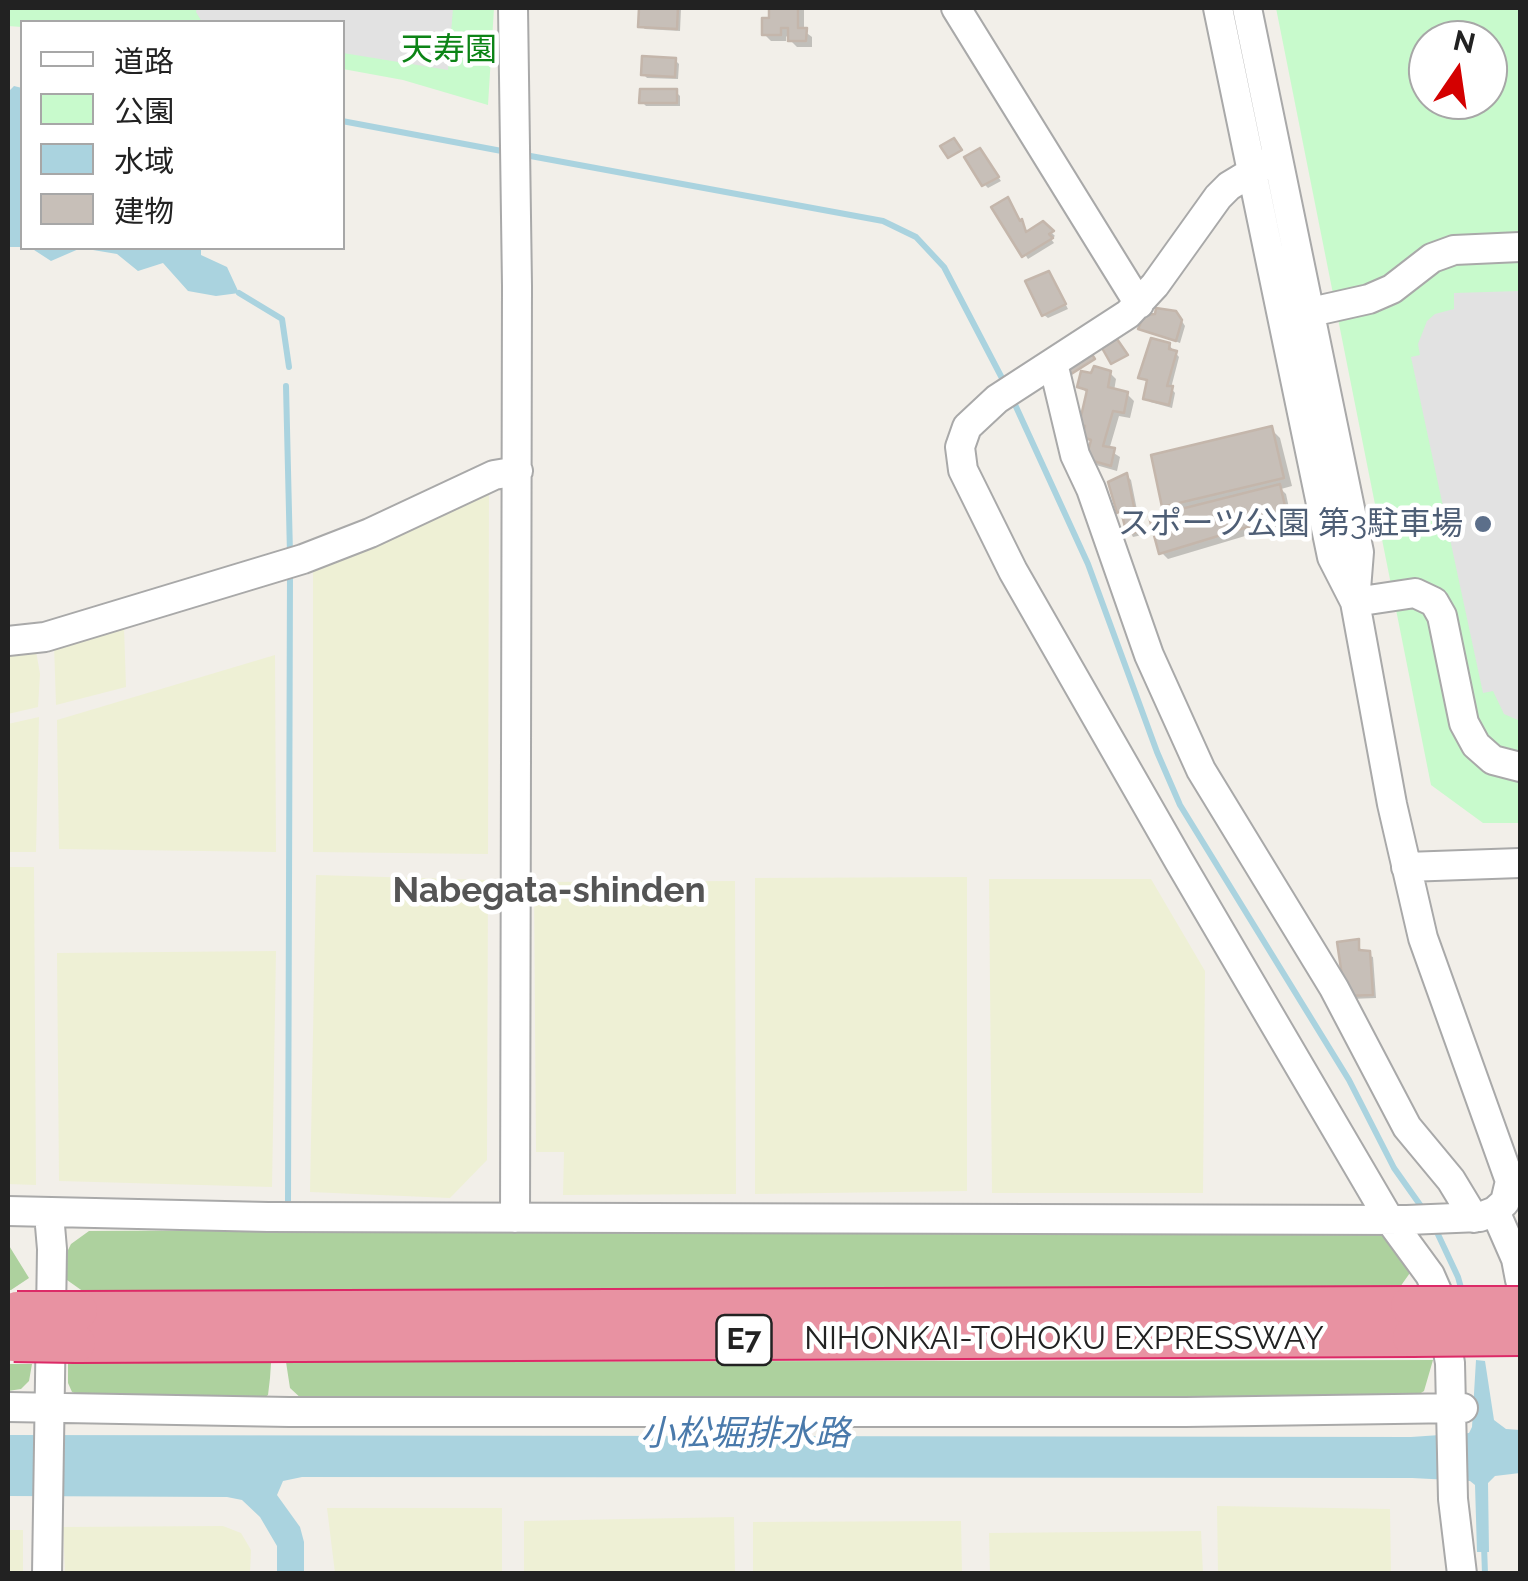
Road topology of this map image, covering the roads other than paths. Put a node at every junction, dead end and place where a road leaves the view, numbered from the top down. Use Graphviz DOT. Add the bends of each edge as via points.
graph roads {
  1 [pos="513,8"];
  2 [pos="956,8"];
  3 [pos="1218,8"];
  4 [pos="1246,8"];
  5 [pos="1265,164"];
  6 [pos="1520,247"];
  7 [pos="1139,304"];
  8 [pos="1311,312"];
  9 [pos="1050,366"];
  10 [pos="518,471"];
  11 [pos="1355,602"];
  12 [pos="8,641"];
  13 [pos="1520,767"];
  14 [pos="1520,863"];
  15 [pos="1406,866"];
  16 [pos="8,1211"];
  17 [pos="49,1214"];
  18 [pos="1477,1216"];
  19 [pos="516,1218"];
  20 [pos="1398,1219"];
  21 [pos="1519,1266"];
  22 [pos="1520,1306"];
  23 [pos="1411,1322"];
  24 [pos="12,1327"];
  25 [pos="1520,1336"];
  26 [pos="8,1407"];
  27 [pos="1456,1413"];
  28 [pos="48,1414"];
  29 [pos="47,1574"];
  30 [pos="1462,1574"];
  1 -- 10 [label="street"];
  2 -- 7 [label="street"];
  3 -- 5 [label="street"];
  4 -- 5 [label="street"];
  5 -- 7 [label="street" via="1218,197"];
  5 -- 8 [label="street"];
  5 -- 11 [label="street" via="1332,557"];
  6 -- 8 [label="street" via="1454,250 1380,294"];
  7 -- 9 [label="street"];
  8 -- 11 [label="street" via="1359,552"];
  9 -- 18 [label="street" via="1075,455 1149,655 1202,770 1334,988 1407,1127"];
  9 -- 20 [label="street" via="966,427 962,470 1023,588"];
  10 -- 12 [label="street" via="494,475 303,560 45,637"];
  10 -- 19 [label="street"];
  11 -- 13 [label="street" via="1415,592 1434,602 1464,723 1493,760"];
  11 -- 15 [label="street"];
  14 -- 15 [label="street"];
  15 -- 18 [label="street" via="1423,938 1510,1181 1506,1202"];
  16 -- 17 [label="street"];
  17 -- 19 [label="street"];
  17 -- 28 [label="street"];
  18 -- 20 [label="street"];
  18 -- 21 [label="street"];
  19 -- 20 [label="street"];
  20 -- 27 [label="street" via="1437,1292"];
  22 -- 23 [label="highway, NIHONKAI-TOHOKU EXPRESSWAY / E7, bridge"];
  23 -- 24 [label="highway, NIHONKAI-TOHOKU EXPRESSWAY / E7, bridge"];
  23 -- 25 [label="highway, NIHONKAI-TOHOKU EXPRESSWAY / E7, bridge"];
  26 -- 28 [label="street"];
  27 -- 28 [label="street"];
  27 -- 30 [label="street" via="1453,1486"];
  28 -- 29 [label="street"];
}
